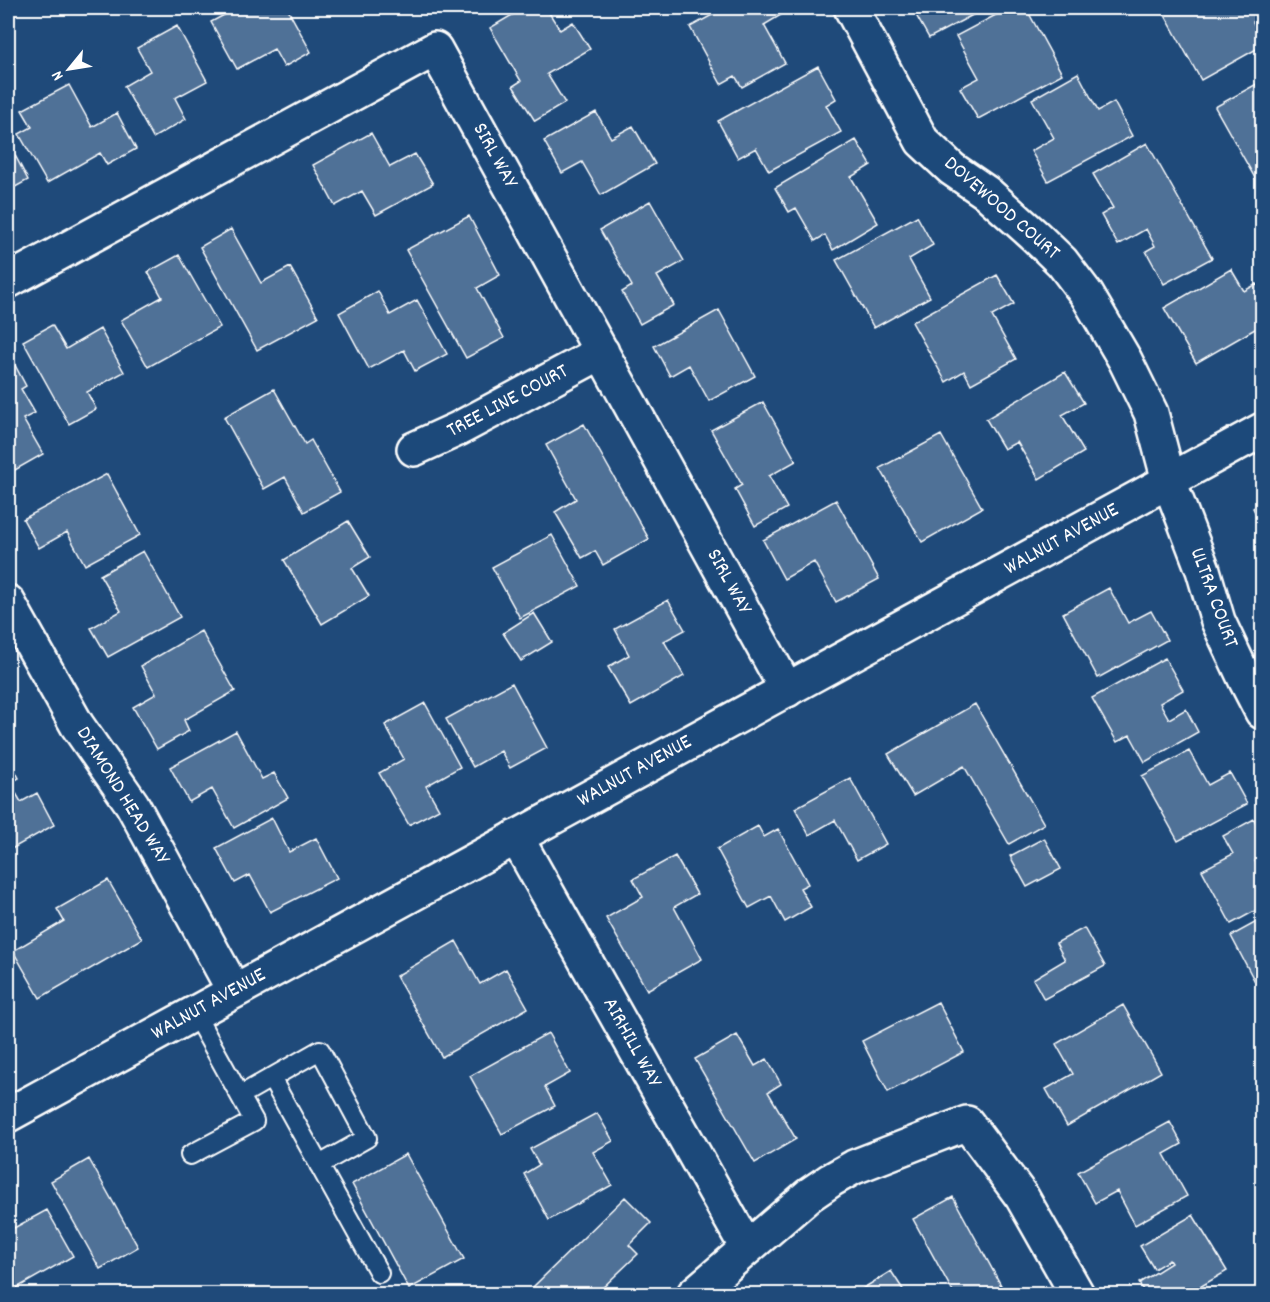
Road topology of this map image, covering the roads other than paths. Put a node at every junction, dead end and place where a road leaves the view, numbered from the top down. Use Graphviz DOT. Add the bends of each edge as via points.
graph roads {
  1 [pos="851,8"];
  2 [pos="8,281"];
  3 [pos="602,352"];
  4 [pos="1263,430"];
  5 [pos="414,449"];
  6 [pos="1169,481"];
  7 [pos="8,602"];
  8 [pos="787,690"];
  9 [pos="1263,712"];
  10 [pos="516,837"];
  11 [pos="234,991"];
  12 [pos="195,1014"];
  13 [pos="271,1078"];
  14 [pos="241,1095"];
  15 [pos="8,1115"];
  16 [pos="190,1155"];
  17 [pos="319,1165"];
  18 [pos="747,1248"];
  19 [pos="379,1273"];
  20 [pos="694,1294"];
  21 [pos="1077,1294"];
  1 -- 6 [label="street, DOVEWOOD COURT" via="922,141 1034,235 1088,295 1151,413"];
  2 -- 3 [label="street, SIRL WAY" via="435,49"];
  3 -- 5 [label="street, TREE LINE COURT"];
  3 -- 8 [label="street, SIRL WAY"];
  4 -- 6 [label="street, WALNUT AVENUE"];
  6 -- 8 [label="street, WALNUT AVENUE"];
  6 -- 9 [label="street, ULTRA COURT" via="1218,621"];
  7 -- 11 [label="street, DIAMOND HEAD WAY" via="77,725 132,804"];
  8 -- 10 [label="street, WALNUT AVENUE"];
  10 -- 11 [label="street, WALNUT AVENUE"];
  10 -- 18 [label="street, AIRHILL WAY"];
  11 -- 12 [label="street, WALNUT AVENUE"];
  12 -- 14 [label="lane"];
  12 -- 15 [label="street, WALNUT AVENUE"];
  13 -- 14 [label="lane"];
  13 -- 17 [label="lane"];
  13 -- 17 [label="lane" via="320,1050 367,1138"];
  14 -- 16 [label="lane" via="254,1121"];
  17 -- 19 [label="lane"];
  18 -- 20 [label="street"];
  18 -- 21 [label="street" via="831,1180 854,1167 967,1123 1022,1197"];
}
